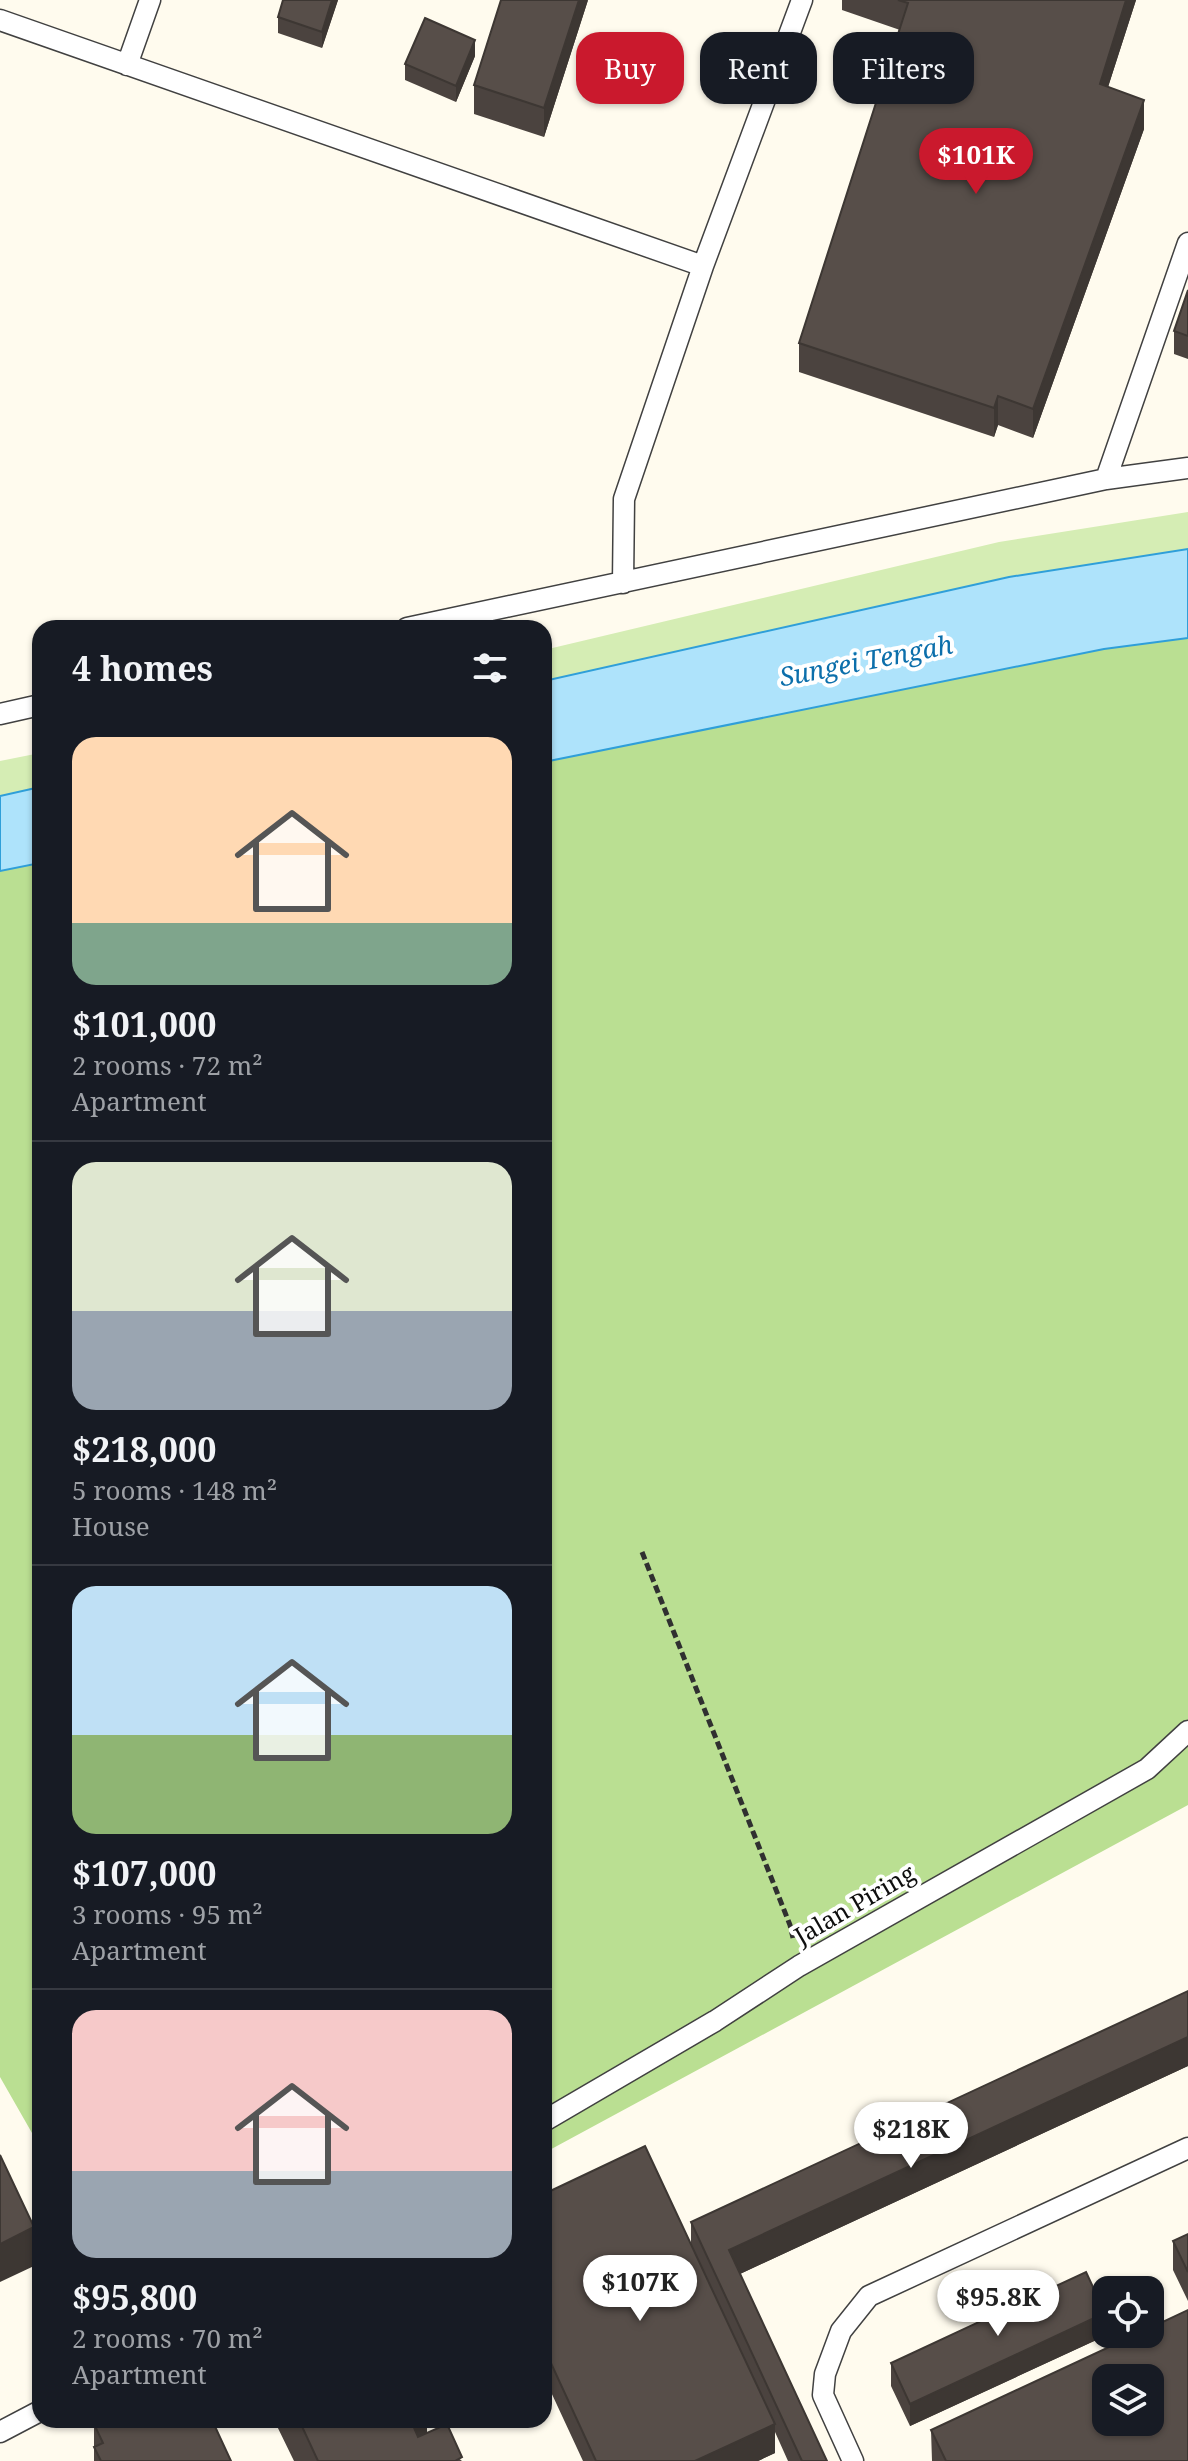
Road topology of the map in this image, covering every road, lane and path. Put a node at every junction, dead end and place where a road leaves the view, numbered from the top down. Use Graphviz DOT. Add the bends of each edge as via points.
graph roads {
  1 [pos="150,0"];
  2 [pos="802,0"];
  3 [pos="0,20"];
  4 [pos="127,65"];
  5 [pos="1188,243"];
  6 [pos="703,266"];
  7 [pos="1188,468"];
  8 [pos="1106,479"];
  9 [pos="623,583"];
  10 [pos="445,620"];
  11 [pos="32,707"];
  12 [pos="0,714"];
  13 [pos="642,1552"];
  14 [pos="1188,1731"];
  15 [pos="799,1966"];
  16 [pos="552,2116"];
  17 [pos="1188,2148"];
  18 [pos="32,2415"];
  19 [pos="0,2432"];
  20 [pos="853,2461"];
  1 -- 4 [label="lane"];
  2 -- 6 [label="lane"];
  3 -- 4 [label="lane"];
  4 -- 6 [label="lane"];
  5 -- 8 [label="lane"];
  6 -- 9 [label="lane" via="624,499"];
  7 -- 8 [label="lane"];
  8 -- 9 [label="lane"];
  9 -- 10 [label="lane"];
  11 -- 12 [label="lane"];
  13 -- 15 [label="path" via="790,1925"];
  14 -- 15 [label="lane, Jalan Piring" via="1147,1769"];
  15 -- 16 [label="lane, Jalan Piring"];
  17 -- 20 [label="lane" via="869,2296 841,2331 825,2374 823,2395"];
  18 -- 19 [label="lane"];
}
